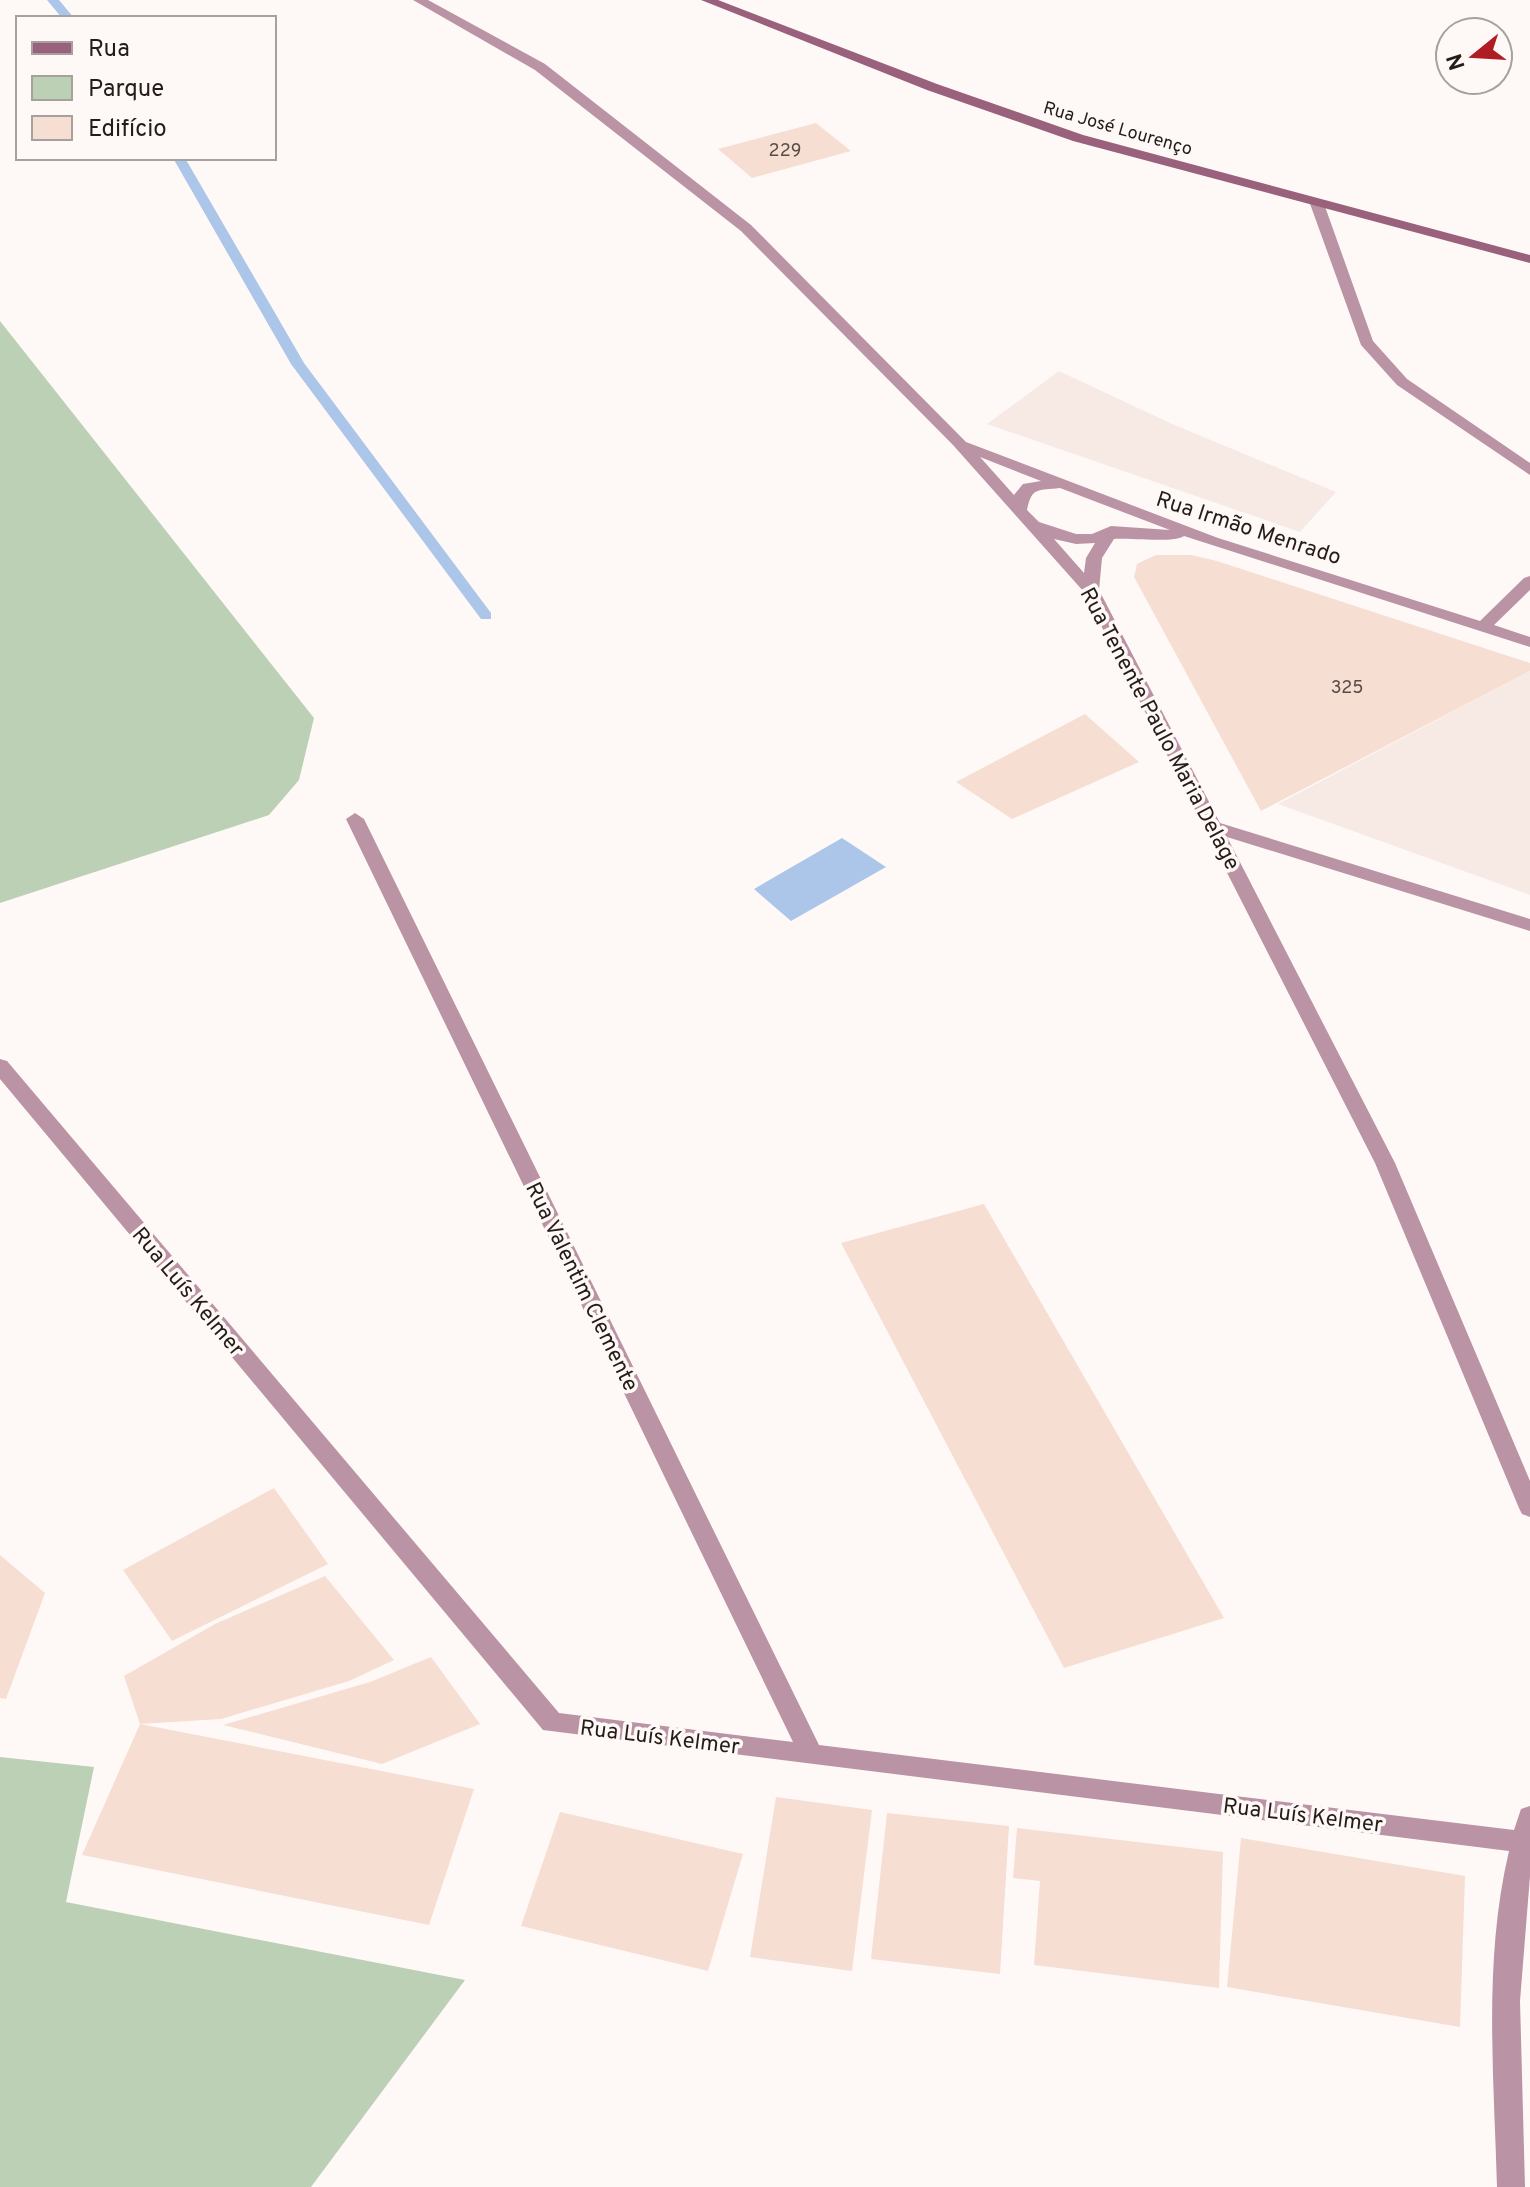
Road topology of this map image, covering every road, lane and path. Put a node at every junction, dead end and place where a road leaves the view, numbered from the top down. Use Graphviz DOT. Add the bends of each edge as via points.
graph roads {
  1 [pos="419,0"];
  2 [pos="707,0"];
  3 [pos="1316,201"];
  4 [pos="1530,259"];
  5 [pos="958,442"];
  6 [pos="1530,470"];
  7 [pos="1069,483"];
  8 [pos="1102,498"];
  9 [pos="1025,515"];
  10 [pos="1109,534"];
  11 [pos="1212,541"];
  12 [pos="1530,581"];
  13 [pos="1091,590"];
  14 [pos="1484,626"];
  15 [pos="1530,642"];
  16 [pos="355,819"];
  17 [pos="1216,828"];
  18 [pos="1530,925"];
  19 [pos="0,1066"];
  20 [pos="1530,1508"];
  21 [pos="811,1754"];
  22 [pos="1526,1830"];
  23 [pos="1511,2187"];
  1 -- 5 [label="street, Rua Tenente Paulo Maria Delage" via="540,67 746,228"];
  2 -- 3 [label="street, Rua José Lourenço" via="1078,138"];
  3 -- 4 [label="street, Rua José Lourenço"];
  3 -- 6 [label="street" via="1366,342 1402,382"];
  5 -- 7 [label="street, Rua Irmão Menrado"];
  5 -- 9 [label="street, Rua Tenente Paulo Maria Delage"];
  7 -- 8 [label="street, Rua Irmão Menrado"];
  7 -- 9 [label="street" via="1029,487 1022,494"];
  8 -- 10 [label="street" via="1115,523"];
  8 -- 11 [label="street, Rua Irmão Menrado"];
  9 -- 10 [label="street" via="1053,534 1074,539"];
  9 -- 13 [label="street, Rua Tenente Paulo Maria Delage"];
  10 -- 11 [label="street" via="1143,532"];
  10 -- 13 [label="street" via="1094,558"];
  11 -- 14 [label="street, Rua Irmão Menrado"];
  12 -- 14 [label="street"];
  13 -- 17 [label="street, Rua Tenente Paulo Maria Delage"];
  14 -- 15 [label="street, Rua Irmão Menrado"];
  16 -- 21 [label="street, Rua Valentim Clemente"];
  17 -- 18 [label="street"];
  17 -- 20 [label="street, Rua Tenente Paulo Maria Delage" via="1385,1163"];
  19 -- 21 [label="street, Rua Luís Kelmer" via="552,1723"];
  21 -- 22 [label="street, Rua Luís Kelmer"];
  22 -- 23 [label="street" via="1506,1976"];
}
